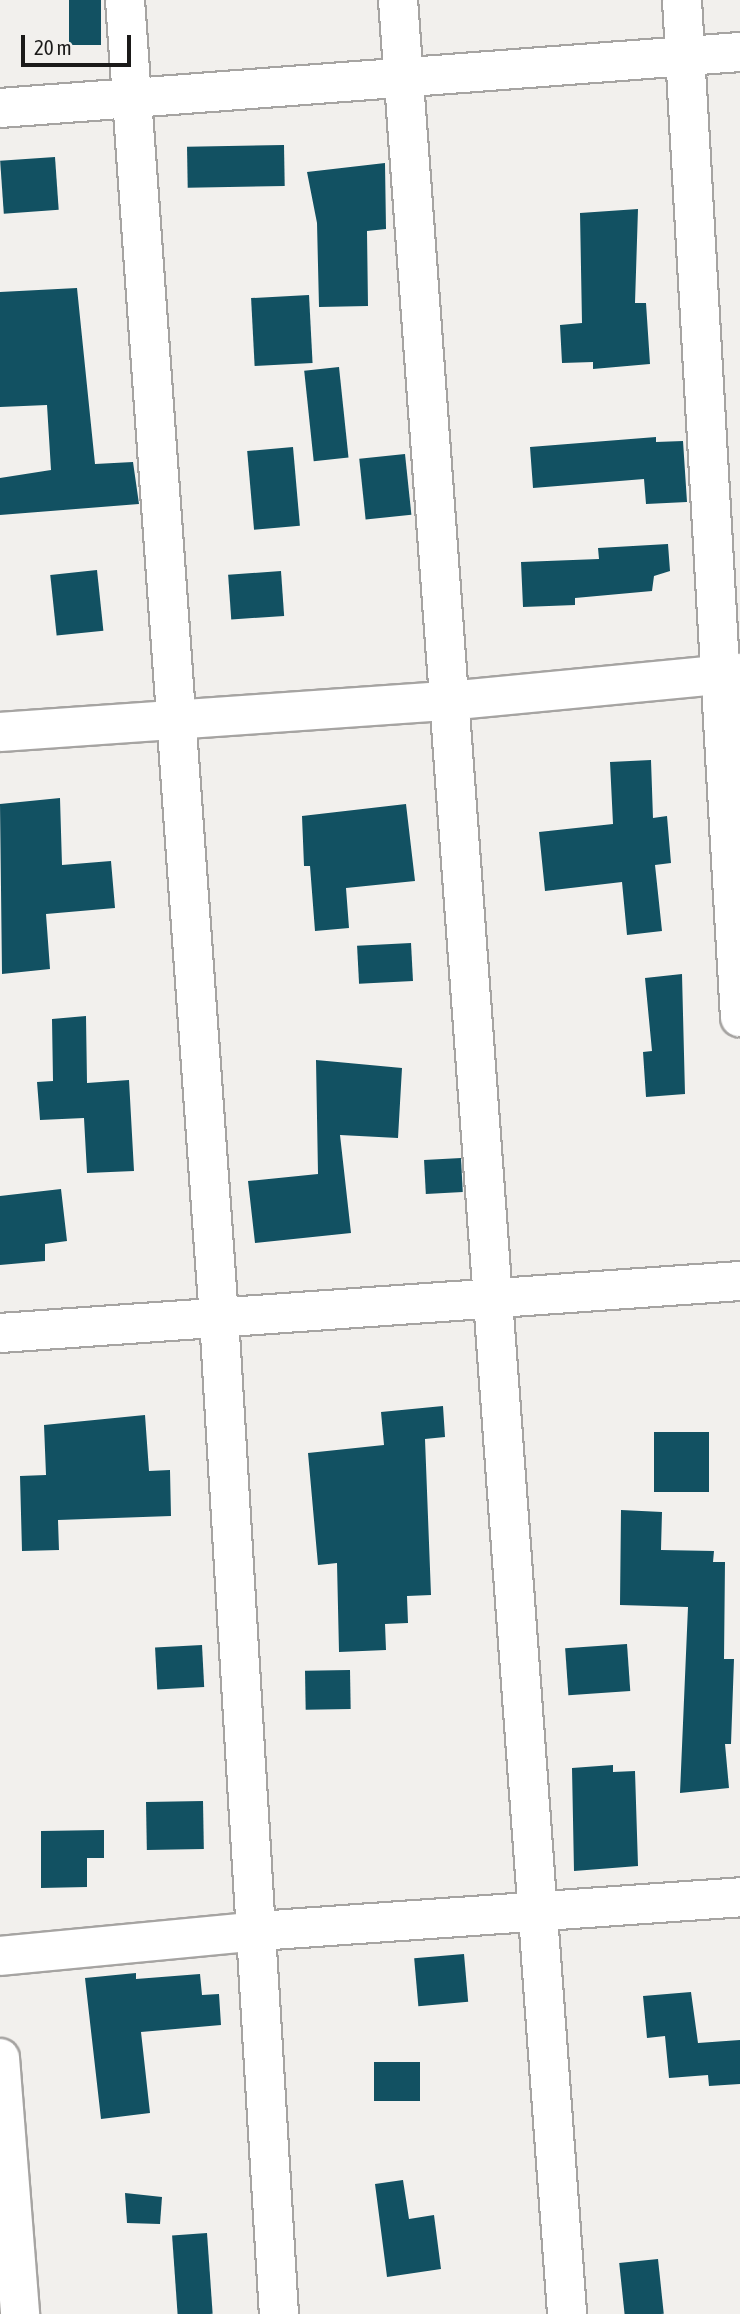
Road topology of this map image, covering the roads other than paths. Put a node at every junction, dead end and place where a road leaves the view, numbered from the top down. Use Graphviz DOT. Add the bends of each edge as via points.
graph roads {
  1 [pos="125,0"];
  2 [pos="398,0"];
  3 [pos="682,0"];
  4 [pos="740,52"];
  5 [pos="686,56"];
  6 [pos="403,78"];
  7 [pos="131,97"];
  8 [pos="0,108"];
  9 [pos="729,673"];
  10 [pos="447,701"];
  11 [pos="173,720"];
  12 [pos="0,732"];
  13 [pos="740,1017"];
  14 [pos="740,1281"];
  15 [pos="494,1297"];
  16 [pos="219,1317"];
  17 [pos="0,1334"];
  18 [pos="740,1897"];
  19 [pos="539,1910"];
  20 [pos="258,1931"];
  21 [pos="0,1956"];
  22 [pos="0,2058"];
  23 [pos="20,2314"];
  24 [pos="279,2314"];
  25 [pos="567,2314"];
  1 -- 7 [label="street"];
  2 -- 6 [label="street"];
  3 -- 5 [label="street"];
  4 -- 5 [label="street"];
  5 -- 6 [label="street"];
  5 -- 9 [label="street"];
  6 -- 7 [label="street"];
  6 -- 10 [label="street"];
  7 -- 8 [label="street"];
  7 -- 11 [label="street"];
  9 -- 10 [label="street"];
  9 -- 13 [label="street"];
  10 -- 11 [label="street"];
  10 -- 15 [label="street"];
  11 -- 12 [label="street"];
  11 -- 16 [label="street"];
  14 -- 15 [label="street"];
  15 -- 16 [label="street"];
  15 -- 19 [label="street"];
  16 -- 17 [label="street"];
  16 -- 20 [label="street"];
  18 -- 19 [label="street"];
  19 -- 20 [label="street"];
  19 -- 25 [label="street"];
  20 -- 21 [label="street"];
  20 -- 24 [label="street"];
  22 -- 23 [label="street"];
}
